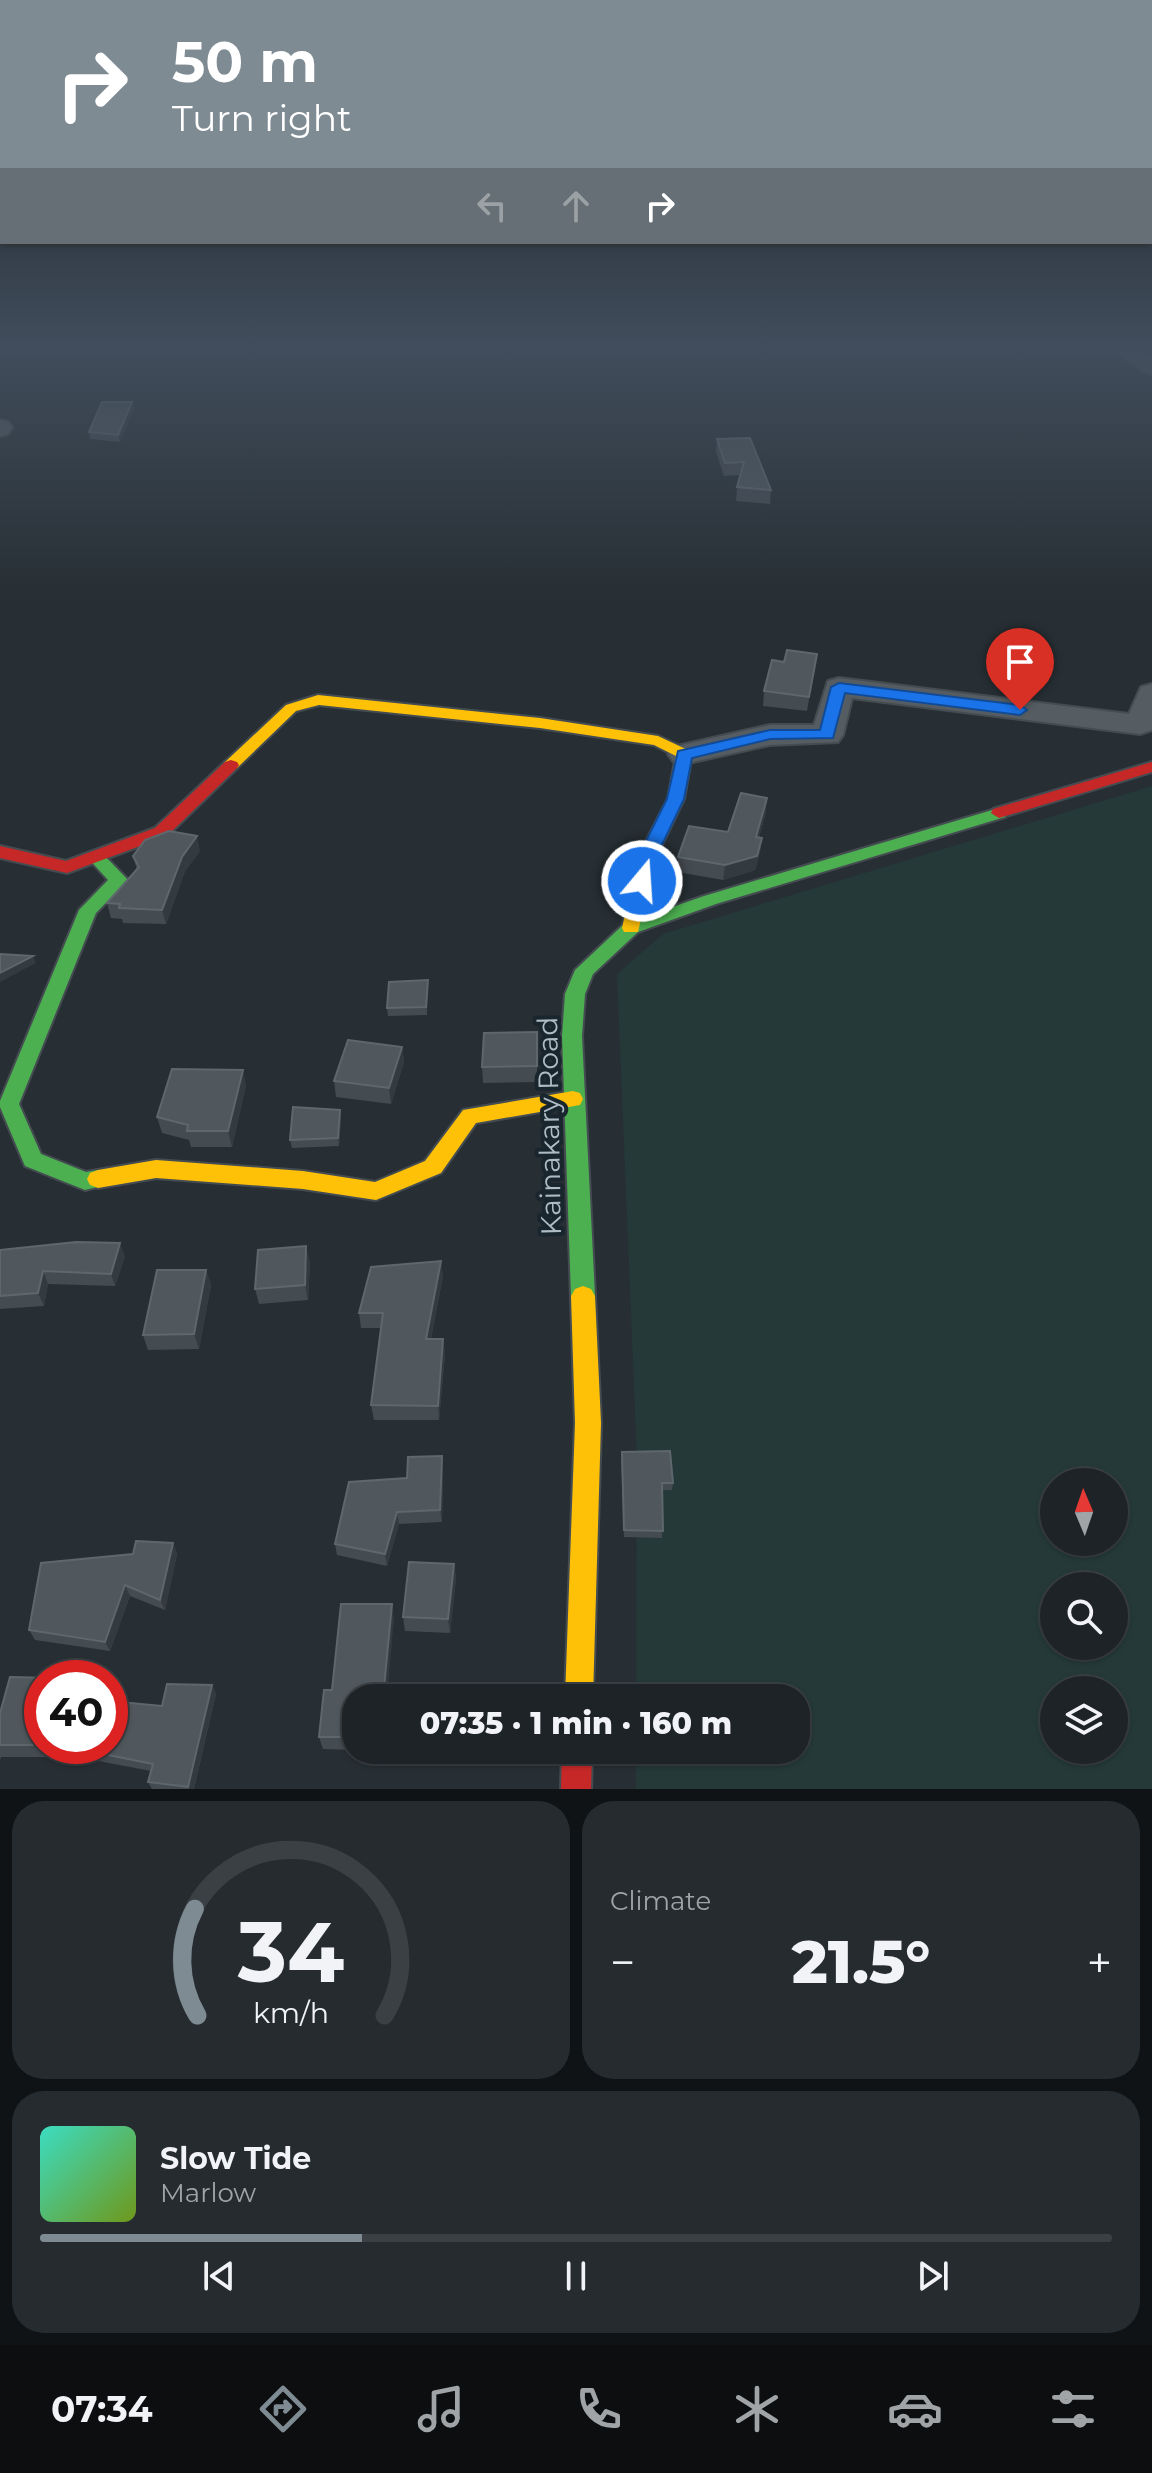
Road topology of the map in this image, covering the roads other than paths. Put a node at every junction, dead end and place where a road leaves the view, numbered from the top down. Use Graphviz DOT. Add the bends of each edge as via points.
graph roads {
  1 [pos="1152,693"];
  2 [pos="684,754"];
  3 [pos="1152,767"];
  4 [pos="0,852"];
  5 [pos="96,857"];
  6 [pos="631,928"];
  7 [pos="573,1099"];
  8 [pos="579,1684"];
  9 [pos="577,1764"];
  10 [pos="576,1789"];
  1 -- 2 [label="street" via="1140,725 839,687 827,735 770,735"];
  2 -- 5 [label="street" via="658,741 540,723 318,700 291,708 161,832"];
  2 -- 6 [label="street" via="676,799 647,857"];
  3 -- 6 [label="street, Kainakary Road"];
  4 -- 5 [label="street" via="67,867"];
  5 -- 7 [label="street" via="119,880 88,910 9,1104 33,1160 85,1181 156,1169 376,1191 433,1167 470,1116"];
  6 -- 7 [label="street, Kainakary Road" via="585,970 575,994"];
  7 -- 8 [label="street, Kainakary Road" via="588,1423"];
  9 -- 10 [label="street"];
}
